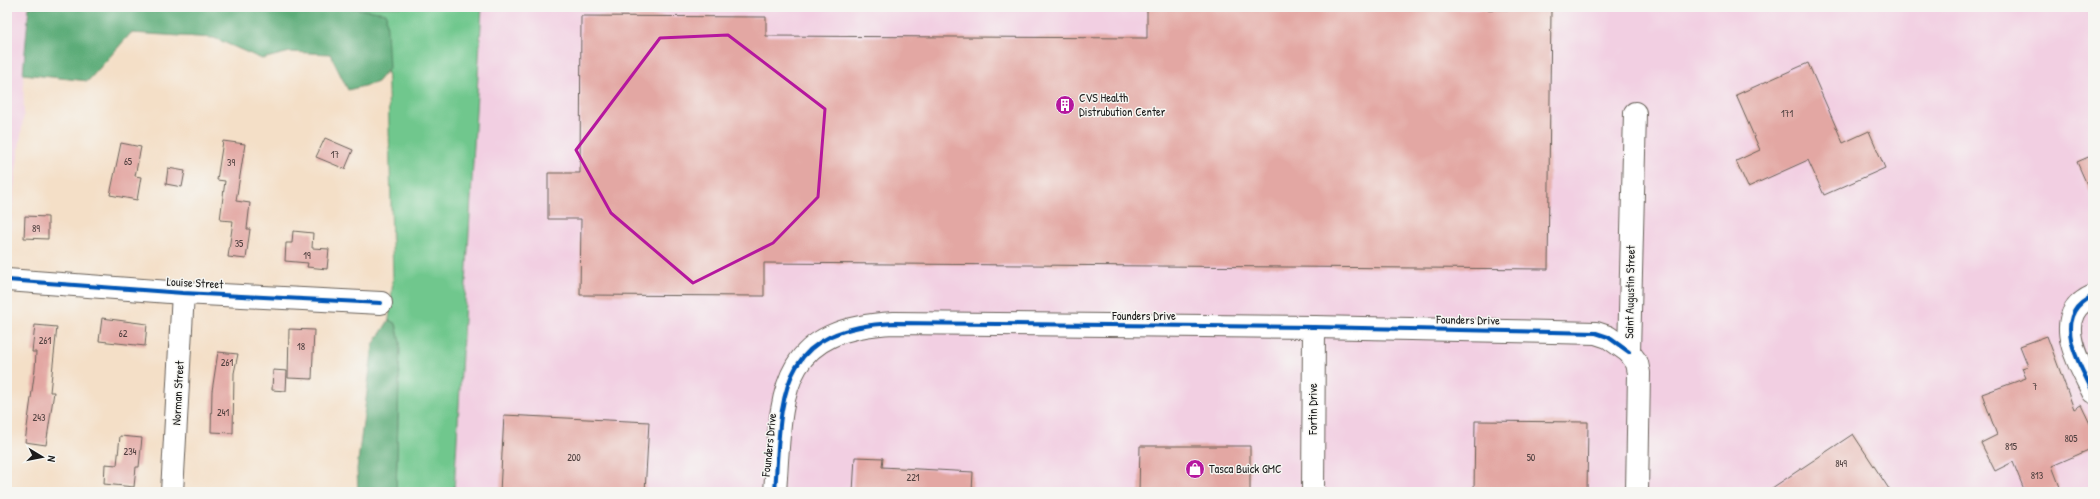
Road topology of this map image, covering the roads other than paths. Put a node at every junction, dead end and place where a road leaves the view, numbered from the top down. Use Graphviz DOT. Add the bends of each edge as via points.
graph roads {
  1 [pos="1635,113"];
  2 [pos="7,280"];
  3 [pos="183,293"];
  4 [pos="2093,296"];
  5 [pos="381,303"];
  6 [pos="1314,327"];
  7 [pos="1629,352"];
  8 [pos="2093,392"];
  9 [pos="172,492"];
  10 [pos="775,492"];
  11 [pos="1313,492"];
  12 [pos="1637,492"];
  1 -- 7 [label="street, Saint Augustin Street"];
  2 -- 3 [label="street, Louise Street"];
  3 -- 5 [label="street, Louise Street"];
  3 -- 9 [label="street, Norman Street"];
  4 -- 8 [label="street" via="2077,306 2070,327 2073,349"];
  6 -- 7 [label="street, Founders Drive" via="1596,334 1608,337"];
  6 -- 10 [label="street, Founders Drive" via="894,323 858,327 832,335 811,347 790,377 779,431"];
  6 -- 11 [label="street, Fortin Drive"];
  7 -- 12 [label="street, Saint Augustin Street" via="1637,363 1639,373"];
}
